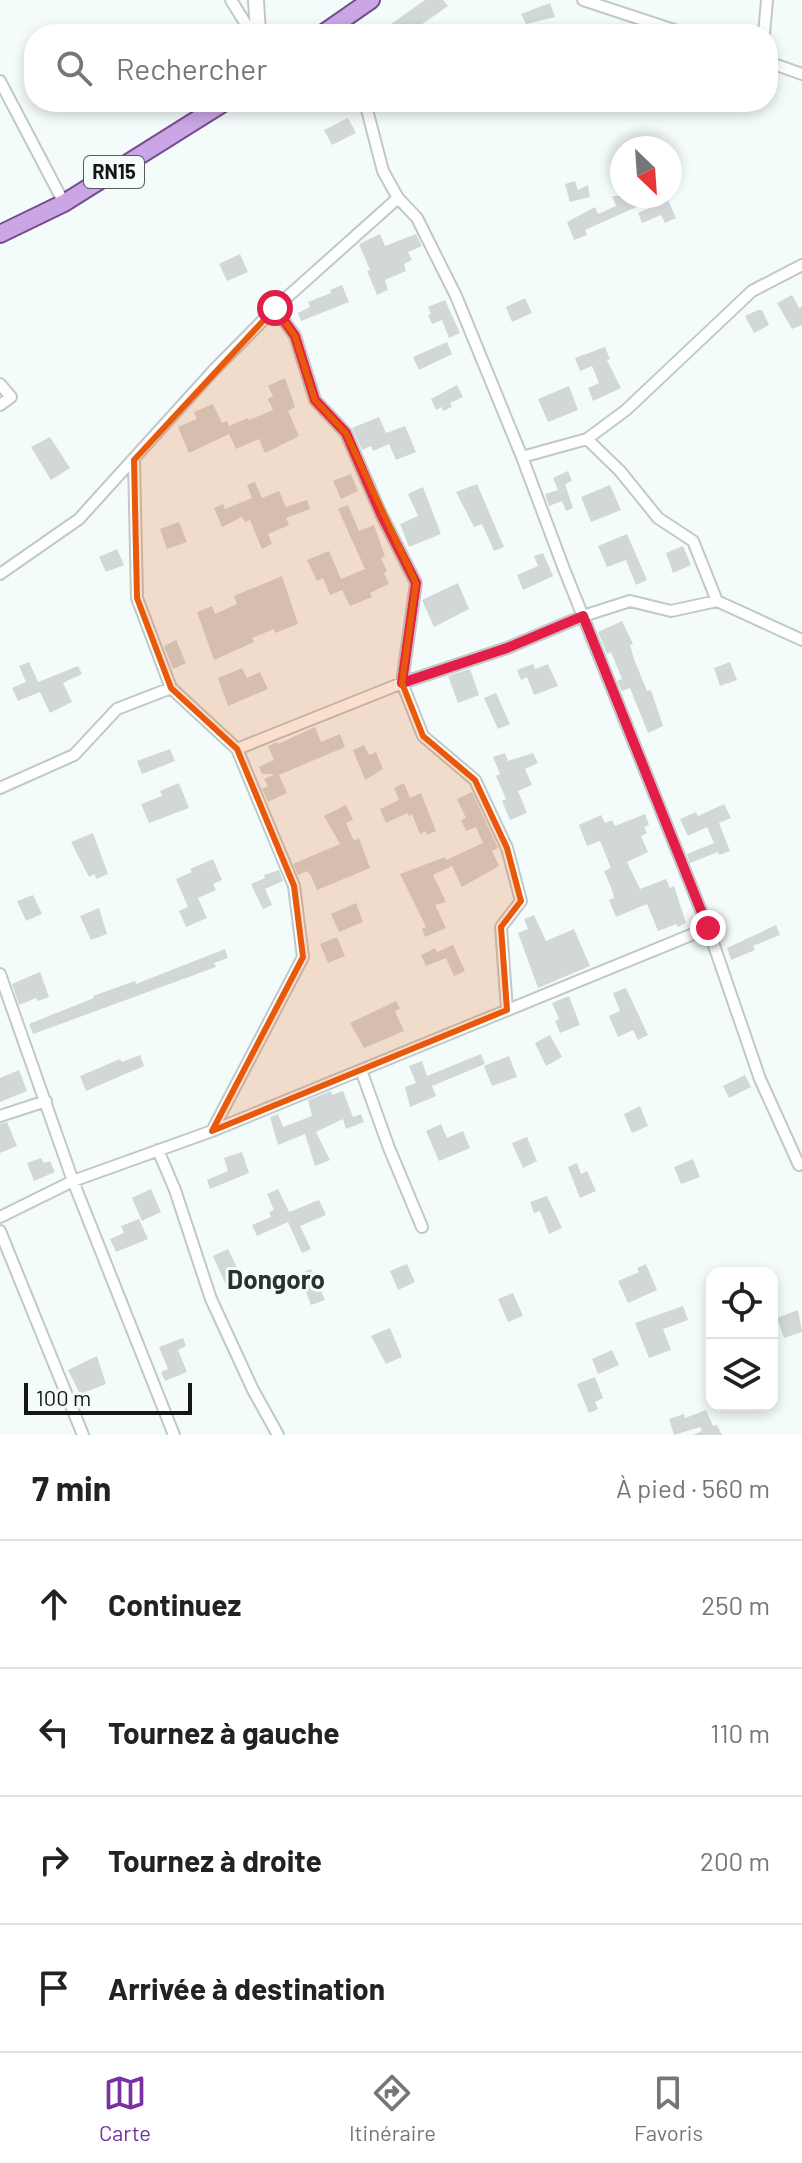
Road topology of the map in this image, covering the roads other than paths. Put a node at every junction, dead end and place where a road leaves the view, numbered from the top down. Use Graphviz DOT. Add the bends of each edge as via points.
graph roads {
  1 [pos="231,0"];
  2 [pos="256,0"];
  3 [pos="371,0"];
  4 [pos="583,0"];
  5 [pos="767,0"];
  6 [pos="248,24"];
  7 [pos="255,24"];
  8 [pos="348,24"];
  9 [pos="656,24"];
  10 [pos="765,24"];
  11 [pos="778,66"];
  12 [pos="802,74"];
  13 [pos="0,81"];
  14 [pos="209,112"];
  15 [pos="368,112"];
  16 [pos="398,198"];
  17 [pos="64,203"];
  18 [pos="0,234"];
  19 [pos="802,265"];
  20 [pos="275,308"];
  21 [pos="0,384"];
  22 [pos="0,405"];
  23 [pos="587,439"];
  24 [pos="522,457"];
  25 [pos="134,460"];
  26 [pos="0,574"];
  27 [pos="717,601"];
  28 [pos="583,616"];
  29 [pos="802,640"];
  30 [pos="402,683"];
  31 [pos="171,688"];
  32 [pos="237,749"];
  33 [pos="0,788"];
  34 [pos="708,928"];
  35 [pos="0,974"];
  36 [pos="507,1010"];
  37 [pos="361,1070"];
  38 [pos="46,1101"];
  39 [pos="0,1116"];
  40 [pos="212,1131"];
  41 [pos="158,1150"];
  42 [pos="799,1165"];
  43 [pos="73,1181"];
  44 [pos="0,1217"];
  45 [pos="422,1227"];
  46 [pos="0,1231"];
  47 [pos="83,1435"];
  48 [pos="174,1435"];
  49 [pos="278,1435"];
  1 -- 6 [label="street"];
  2 -- 7 [label="street"];
  3 -- 8 [label="main road"];
  4 -- 9 [label="street"];
  5 -- 10 [label="street"];
  11 -- 12 [label="street"];
  13 -- 17 [label="street"];
  14 -- 17 [label="main road, RN15"];
  15 -- 16 [label="street" via="383,171"];
  16 -- 20 [label="street"];
  16 -- 24 [label="street" via="417,218 456,296"];
  17 -- 18 [label="main road, RN15"];
  19 -- 23 [label="street" via="752,291 626,410"];
  20 -- 25 [label="street"];
  20 -- 30 [label="street" via="295,336 315,400 346,433 416,583"];
  21 -- 22 [label="street" via="11,397"];
  23 -- 24 [label="street"];
  23 -- 27 [label="street" via="658,518 693,541"];
  24 -- 28 [label="street"];
  25 -- 26 [label="street" via="79,519"];
  25 -- 31 [label="street" via="137,598"];
  27 -- 28 [label="street" via="671,611 630,601"];
  27 -- 29 [label="street"];
  28 -- 30 [label="street"];
  28 -- 34 [label="street"];
  30 -- 32 [label="street"];
  30 -- 36 [label="street" via="423,736 475,780 507,848 521,901 501,927"];
  31 -- 32 [label="street"];
  31 -- 33 [label="street" via="117,709 74,755"];
  32 -- 40 [label="street" via="294,886 303,957"];
  34 -- 36 [label="street"];
  34 -- 42 [label="street" via="760,1079"];
  35 -- 38 [label="street"];
  36 -- 37 [label="street"];
  37 -- 40 [label="street"];
  37 -- 45 [label="street"];
  38 -- 39 [label="street"];
  38 -- 43 [label="street"];
  40 -- 41 [label="street"];
  41 -- 43 [label="street"];
  41 -- 49 [label="street" via="211,1299"];
  43 -- 44 [label="street"];
  43 -- 48 [label="street"];
  46 -- 47 [label="street"];
}
